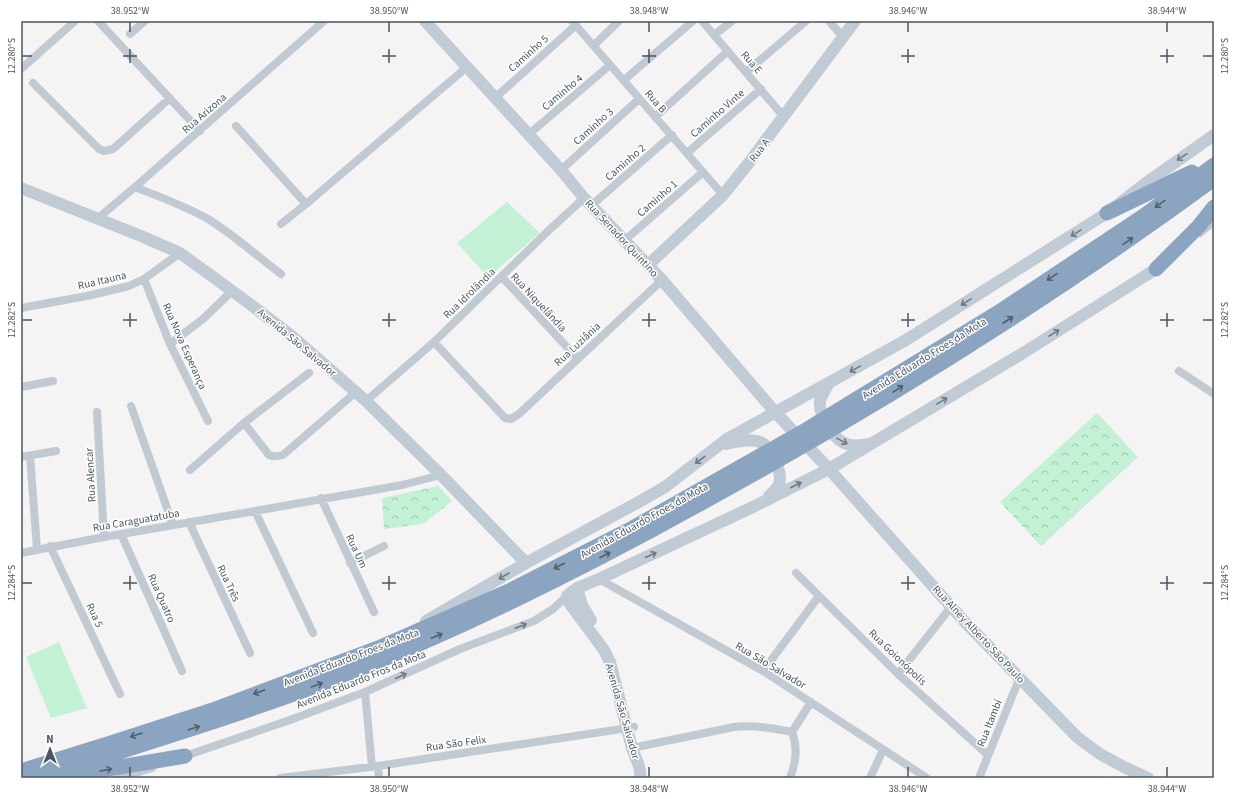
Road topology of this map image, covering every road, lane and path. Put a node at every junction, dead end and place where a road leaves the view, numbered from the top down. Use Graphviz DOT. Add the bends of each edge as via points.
graph roads {
  1 [pos="75,21"];
  2 [pos="98,21"];
  3 [pos="145,21"];
  4 [pos="324,21"];
  5 [pos="425,21"];
  6 [pos="619,21"];
  7 [pos="693,21"];
  8 [pos="702,21"];
  9 [pos="732,21"];
  10 [pos="806,21"];
  11 [pos="829,21"];
  12 [pos="855,21"];
  13 [pos="574,23"];
  14 [pos="130,34"];
  15 [pos="714,35"];
  16 [pos="842,37"];
  17 [pos="594,45"];
  18 [pos="728,51"];
  19 [pos="610,65"];
  20 [pos="467,67"];
  21 [pos="21,69"];
  22 [pos="746,72"];
  23 [pos="624,80"];
  24 [pos="33,83"];
  25 [pos="761,89"];
  26 [pos="170,98"];
  27 [pos="494,98"];
  28 [pos="639,99"];
  29 [pos="655,117"];
  30 [pos="784,117"];
  31 [pos="236,126"];
  32 [pos="200,131"];
  33 [pos="528,135"];
  34 [pos="1214,135"];
  35 [pos="672,136"];
  36 [pos="687,153"];
  37 [pos="1214,157"];
  38 [pos="1214,165"];
  39 [pos="561,170"];
  40 [pos="703,172"];
  41 [pos="1214,179"];
  42 [pos="135,187"];
  43 [pos="21,188"];
  44 [pos="723,195"];
  45 [pos="588,201"];
  46 [pos="306,204"];
  47 [pos="1214,207"];
  48 [pos="1107,213"];
  49 [pos="97,219"];
  50 [pos="1214,222"];
  51 [pos="281,224"];
  52 [pos="625,240"];
  53 [pos="180,254"];
  54 [pos="648,265"];
  55 [pos="1156,269"];
  56 [pos="281,274"];
  57 [pos="502,277"];
  58 [pos="144,279"];
  59 [pos="662,280"];
  60 [pos="232,291"];
  61 [pos="21,308"];
  62 [pos="434,342"];
  63 [pos="170,344"];
  64 [pos="578,359"];
  65 [pos="1179,370"];
  66 [pos="309,373"];
  67 [pos="52,381"];
  68 [pos="828,384"];
  69 [pos="21,387"];
  70 [pos="356,392"];
  71 [pos="1214,394"];
  72 [pos="366,401"];
  73 [pos="863,403"];
  74 [pos="792,404"];
  75 [pos="132,406"];
  76 [pos="97,412"];
  77 [pos="775,412"];
  78 [pos="208,421"];
  79 [pos="244,423"];
  80 [pos="791,429"];
  81 [pos="870,444"];
  82 [pos="718,446"];
  83 [pos="56,451"];
  84 [pos="30,456"];
  85 [pos="21,457"];
  86 [pos="818,457"];
  87 [pos="841,462"];
  88 [pos="829,469"];
  89 [pos="190,470"];
  90 [pos="745,472"];
  91 [pos="441,475"];
  92 [pos="812,477"];
  93 [pos="838,478"];
  94 [pos="321,498"];
  95 [pos="755,506"];
  96 [pos="255,511"];
  97 [pos="189,522"];
  98 [pos="173,525"];
  99 [pos="121,534"];
  100 [pos="104,536"];
  101 [pos="50,546"];
  102 [pos="384,546"];
  103 [pos="37,549"];
  104 [pos="21,553"];
  105 [pos="350,563"];
  106 [pos="526,563"];
  107 [pos="796,573"];
  108 [pos="599,579"];
  109 [pos="577,588"];
  110 [pos="567,596"];
  111 [pos="819,596"];
  112 [pos="952,606"];
  113 [pos="374,612"];
  114 [pos="313,633"];
  115 [pos="378,648"];
  116 [pos="250,653"];
  117 [pos="182,671"];
  118 [pos="763,671"];
  119 [pos="898,674"];
  120 [pos="1020,677"];
  121 [pos="620,683"];
  122 [pos="365,692"];
  123 [pos="120,694"];
  124 [pos="811,702"];
  125 [pos="630,728"];
  126 [pos="792,732"];
  127 [pos="635,748"];
  128 [pos="883,750"];
  129 [pos="988,755"];
  130 [pos="185,756"];
  131 [pos="375,766"];
  132 [pos="21,771"];
  133 [pos="640,772"];
  134 [pos="133,776"];
  135 [pos="295,777"];
  136 [pos="37,778"];
  137 [pos="54,778"];
  138 [pos="119,778"];
  139 [pos="280,778"];
  140 [pos="379,778"];
  141 [pos="790,778"];
  142 [pos="870,778"];
  143 [pos="927,778"];
  144 [pos="979,778"];
  145 [pos="1148,778"];
  1 -- 21 [label="street"];
  2 -- 26 [label="street"];
  3 -- 14 [label="street"];
  4 -- 32 [label="street, Rua Arizona"];
  5 -- 20 [label="street, Rua Senador Quintino"];
  6 -- 17 [label="street"];
  7 -- 23 [label="street"];
  8 -- 15 [label="street, Rua E"];
  9 -- 15 [label="street"];
  10 -- 22 [label="street"];
  11 -- 16 [label="street"];
  12 -- 16 [label="street, Rua A"];
  13 -- 17 [label="street, Rua B"];
  13 -- 27 [label="street, Caminho 5"];
  15 -- 18 [label="street, Rua E"];
  16 -- 30 [label="street, Rua A"];
  17 -- 19 [label="street, Rua B"];
  18 -- 22 [label="street, Rua E"];
  18 -- 29 [label="street"];
  19 -- 23 [label="street, Rua B"];
  19 -- 33 [label="street, Caminho 4"];
  20 -- 27 [label="street, Rua Senador Quintino"];
  20 -- 46 [label="street"];
  22 -- 25 [label="street, Rua E"];
  23 -- 28 [label="street, Rua B"];
  24 -- 26 [label="street" via="99,149 104,151 113,149"];
  25 -- 30 [label="street, Rua E"];
  25 -- 36 [label="street, Caminho Vinte"];
  26 -- 32 [label="street"];
  27 -- 33 [label="street, Rua Senador Quintino"];
  28 -- 29 [label="street, Rua B"];
  28 -- 39 [label="street, Caminho 3"];
  29 -- 35 [label="street, Rua B"];
  30 -- 44 [label="street, Rua A"];
  31 -- 46 [label="street"];
  32 -- 42 [label="street, Rua Arizona"];
  33 -- 39 [label="street, Rua Senador Quintino"];
  34 -- 48 [label="street, one-way" via="1146,182"];
  35 -- 36 [label="street, Rua B"];
  35 -- 45 [label="street, Caminho 2"];
  36 -- 40 [label="street, Rua B"];
  37 -- 48 [label="highway" via="1195,171"];
  38 -- 73 [label="highway, Avenida Eduardo Froes da Mota, one-way" via="1142,217"];
  39 -- 45 [label="street, Rua Senador Quintino"];
  40 -- 44 [label="street, Rua B"];
  40 -- 52 [label="street, Caminho 1"];
  73 -- 41 [label="highway, Avenida Eduardo Froes da Mota, one-way" via="978,340 1086,270"];
  42 -- 49 [label="street, Rua Arizona"];
  42 -- 56 [label="street" via="208,219"];
  43 -- 49 [label="street, Avenida São Salvador"];
  44 -- 54 [label="street, Rua A"];
  45 -- 52 [label="street, Rua Senador Quintino"];
  45 -- 57 [label="street, Rua Idrolândia"];
  46 -- 51 [label="street"];
  47 -- 55 [label="highway" via="1199,226"];
  48 -- 68 [label="street, one-way" via="906,340"];
  49 -- 53 [label="street, Avenida São Salvador"];
  50 -- 55 [label="street"];
  52 -- 54 [label="street, Rua Senador Quintino"];
  53 -- 58 [label="street, Rua Itauna"];
  53 -- 60 [label="street, Avenida São Salvador"];
  54 -- 59 [label="street, Rua Senador Quintino"];
  81 -- 55 [label="street, one-way" via="1023,353"];
  57 -- 62 [label="street, Rua Idrolândia"];
  57 -- 64 [label="street, Rua Niquelândia"];
  58 -- 61 [label="street, Rua Itauna" via="117,290"];
  58 -- 63 [label="street, Rua Nova Esperança"];
  59 -- 64 [label="street, Rua Luziânia"];
  59 -- 77 [label="street, Rua Senador Quintino"];
  60 -- 63 [label="street" via="203,319"];
  60 -- 70 [label="street, Avenida São Salvador" via="293,337"];
  62 -- 64 [label="street, Rua Luziânia" via="505,418 511,419"];
  62 -- 72 [label="street, Rua Idrolândia"];
  63 -- 78 [label="street, Rua Nova Esperança"];
  65 -- 71 [label="street"];
  66 -- 79 [label="street"];
  67 -- 69 [label="street"];
  68 -- 74 [label="street"];
  68 -- 81 [label="street, one-way" via="820,401 820,409 836,438 846,444"];
  70 -- 72 [label="street, Avenida São Salvador"];
  70 -- 79 [label="street" via="278,457 269,454"];
  72 -- 91 [label="street, Avenida São Salvador"];
  73 -- 90 [label="highway, Avenida Eduardo Froes da Mota"];
  74 -- 77 [label="street"];
  74 -- 80 [label="street" via="788,414"];
  75 -- 98 [label="street"];
  76 -- 100 [label="street, Rua Alencar"];
  77 -- 80 [label="street, Rua Senador Quintino"];
  77 -- 82 [label="street"];
  79 -- 89 [label="street"];
  80 -- 86 [label="street, Rua Senador Quintino"];
  81 -- 87 [label="street"];
  82 -- 95 [label="street" via="738,442 761,442 773,457 778,466 779,485"];
  82 -- 106 [label="street, one-way" via="665,487"];
  83 -- 84 [label="street"];
  84 -- 85 [label="street"];
  84 -- 103 [label="street"];
  86 -- 88 [label="street, Rua Senador Quintino"];
  86 -- 92 [label="street" via="818,469"];
  87 -- 88 [label="street"];
  87 -- 93 [label="street" via="836,468"];
  88 -- 92 [label="street"];
  88 -- 93 [label="street, Rua Alney Alberto São Paulo"];
  90 -- 115 [label="highway, Avenida Eduardo Froes da Mota, one-way" via="525,583"];
  136 -- 90 [label="highway, Avenida Eduardo Froes da Mota, one-way" via="242,712 354,672 475,620 636,539"];
  91 -- 94 [label="street, Rua Caraguatatuba" via="402,485"];
  91 -- 106 [label="street, Avenida São Salvador"];
  95 -- 92 [label="street, one-way"];
  93 -- 112 [label="street, Rua Alney Alberto São Paulo"];
  94 -- 96 [label="street, Rua Caraguatatuba"];
  94 -- 105 [label="street, Rua Um"];
  108 -- 95 [label="street, one-way"];
  96 -- 97 [label="street, Rua Caraguatatuba"];
  96 -- 114 [label="street"];
  97 -- 98 [label="street, Rua Caraguatatuba"];
  97 -- 116 [label="street, Rua Três"];
  98 -- 99 [label="street, Rua Caraguatatuba"];
  99 -- 100 [label="street, Rua Caraguatatuba"];
  99 -- 117 [label="street, Rua Quatro"];
  100 -- 101 [label="street, Rua Caraguatatuba"];
  101 -- 103 [label="street, Rua Caraguatatuba"];
  101 -- 123 [label="street, Rua 5"];
  102 -- 105 [label="street"];
  103 -- 104 [label="street, Rua Caraguatatuba"];
  105 -- 113 [label="street, Rua Um"];
  106 -- 115 [label="street, one-way"];
  107 -- 111 [label="street, Rua Goionópolis"];
  108 -- 109 [label="street"];
  108 -- 118 [label="street, Rua São Salvador"];
  109 -- 110 [label="street"];
  109 -- 121 [label="street, Avenida São Salvador" via="583,608 614,652"];
  110 -- 121 [label="street, Avenida São Salvador" via="570,604 604,650"];
  122 -- 110 [label="street, Avenida Eduardo Fros da Mota, one-way" via="460,649 534,621"];
  111 -- 118 [label="street"];
  111 -- 119 [label="street, Rua Goionópolis"];
  112 -- 119 [label="street"];
  112 -- 120 [label="street, Rua Alney Alberto São Paulo"];
  115 -- 132 [label="highway, Avenida Eduardo Froes da Mota, one-way" via="213,710"];
  118 -- 124 [label="street, Rua São Salvador"];
  119 -- 129 [label="street, Rua Goionópolis"];
  120 -- 129 [label="street, Rua Itambí"];
  120 -- 145 [label="street, Rua Alney Alberto São Paulo" via="1077,737 1100,754"];
  121 -- 125 [label="street, Avenida São Salvador"];
  122 -- 130 [label="street, Avenida Eduardo Fros da Mota"];
  122 -- 131 [label="street"];
  124 -- 126 [label="street"];
  124 -- 128 [label="street, Rua São Salvador"];
  125 -- 127 [label="street, Avenida São Salvador"];
  125 -- 131 [label="street, Rua São Felix"];
  126 -- 127 [label="street" via="765,727 734,727"];
  126 -- 141 [label="street" via="796,751"];
  127 -- 133 [label="street, Avenida São Salvador"];
  128 -- 142 [label="street"];
  128 -- 143 [label="street, Rua São Salvador"];
  129 -- 144 [label="street, Rua Itambí"];
  130 -- 134 [label="street, Avenida Eduardo Fros da Mota"];
  137 -- 130 [label="highway, one-way"];
  131 -- 135 [label="street, Rua São Felix"];
  131 -- 140 [label="street"];
  134 -- 138 [label="street, Avenida Eduardo Fros da Mota"];
  135 -- 139 [label="street, Rua São Felix"];
}
